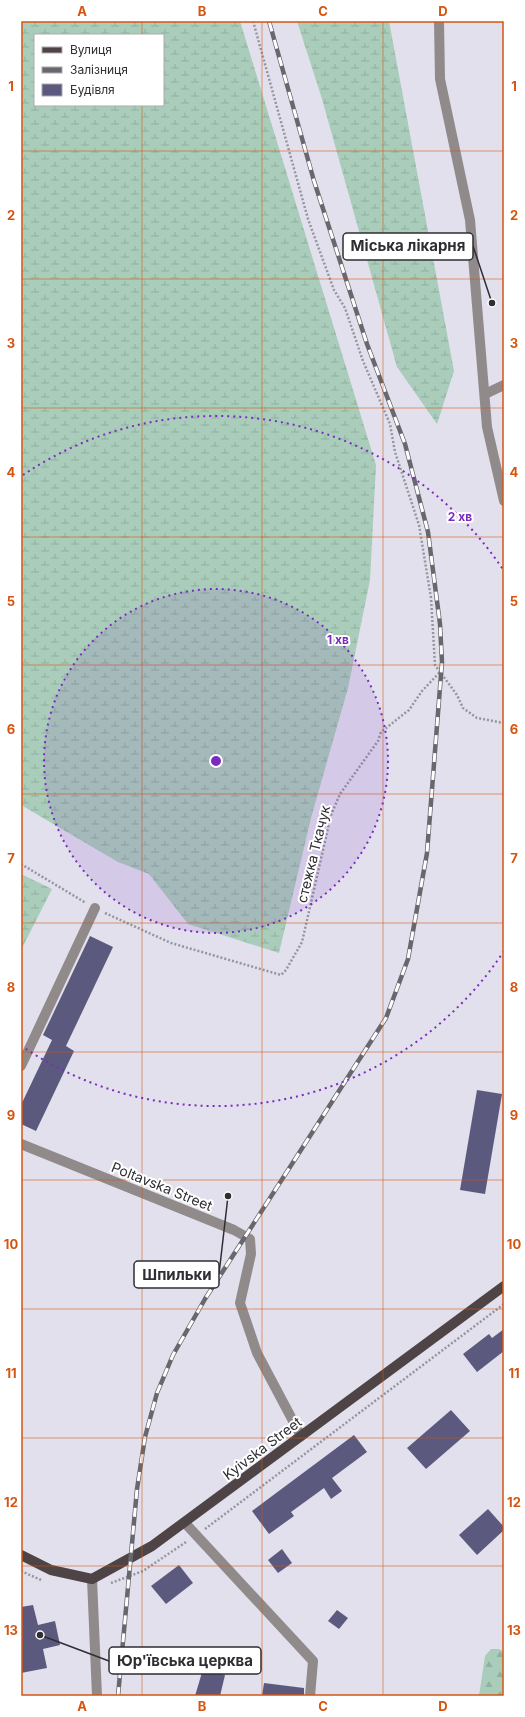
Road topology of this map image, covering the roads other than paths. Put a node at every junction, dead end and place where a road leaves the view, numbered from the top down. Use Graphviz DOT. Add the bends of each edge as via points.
graph roads {
  1 [pos="439,21"];
  2 [pos="504,385"];
  3 [pos="485,394"];
  4 [pos="504,501"];
  5 [pos="95,908"];
  6 [pos="21,1066"];
  7 [pos="21,1144"];
  8 [pos="504,1286"];
  9 [pos="302,1436"];
  10 [pos="185,1523"];
  11 [pos="21,1555"];
  12 [pos="92,1579"];
  13 [pos="97,1696"];
  14 [pos="310,1696"];
  1 -- 3 [label="street" via="440,79 470,220"];
  2 -- 3 [label="street"];
  3 -- 4 [label="street" via="487,427"];
  5 -- 6 [label="street"];
  7 -- 9 [label="street, Poltavska Street" via="234,1230 250,1240 252,1254 240,1303 257,1353"];
  8 -- 9 [label="main road, Kyivska Street"];
  9 -- 10 [label="main road, Kyivska Street"];
  10 -- 12 [label="main road, Kyivska Street" via="152,1546"];
  10 -- 14 [label="street" via="313,1661"];
  11 -- 12 [label="main road" via="51,1570"];
  12 -- 13 [label="street"];
}
